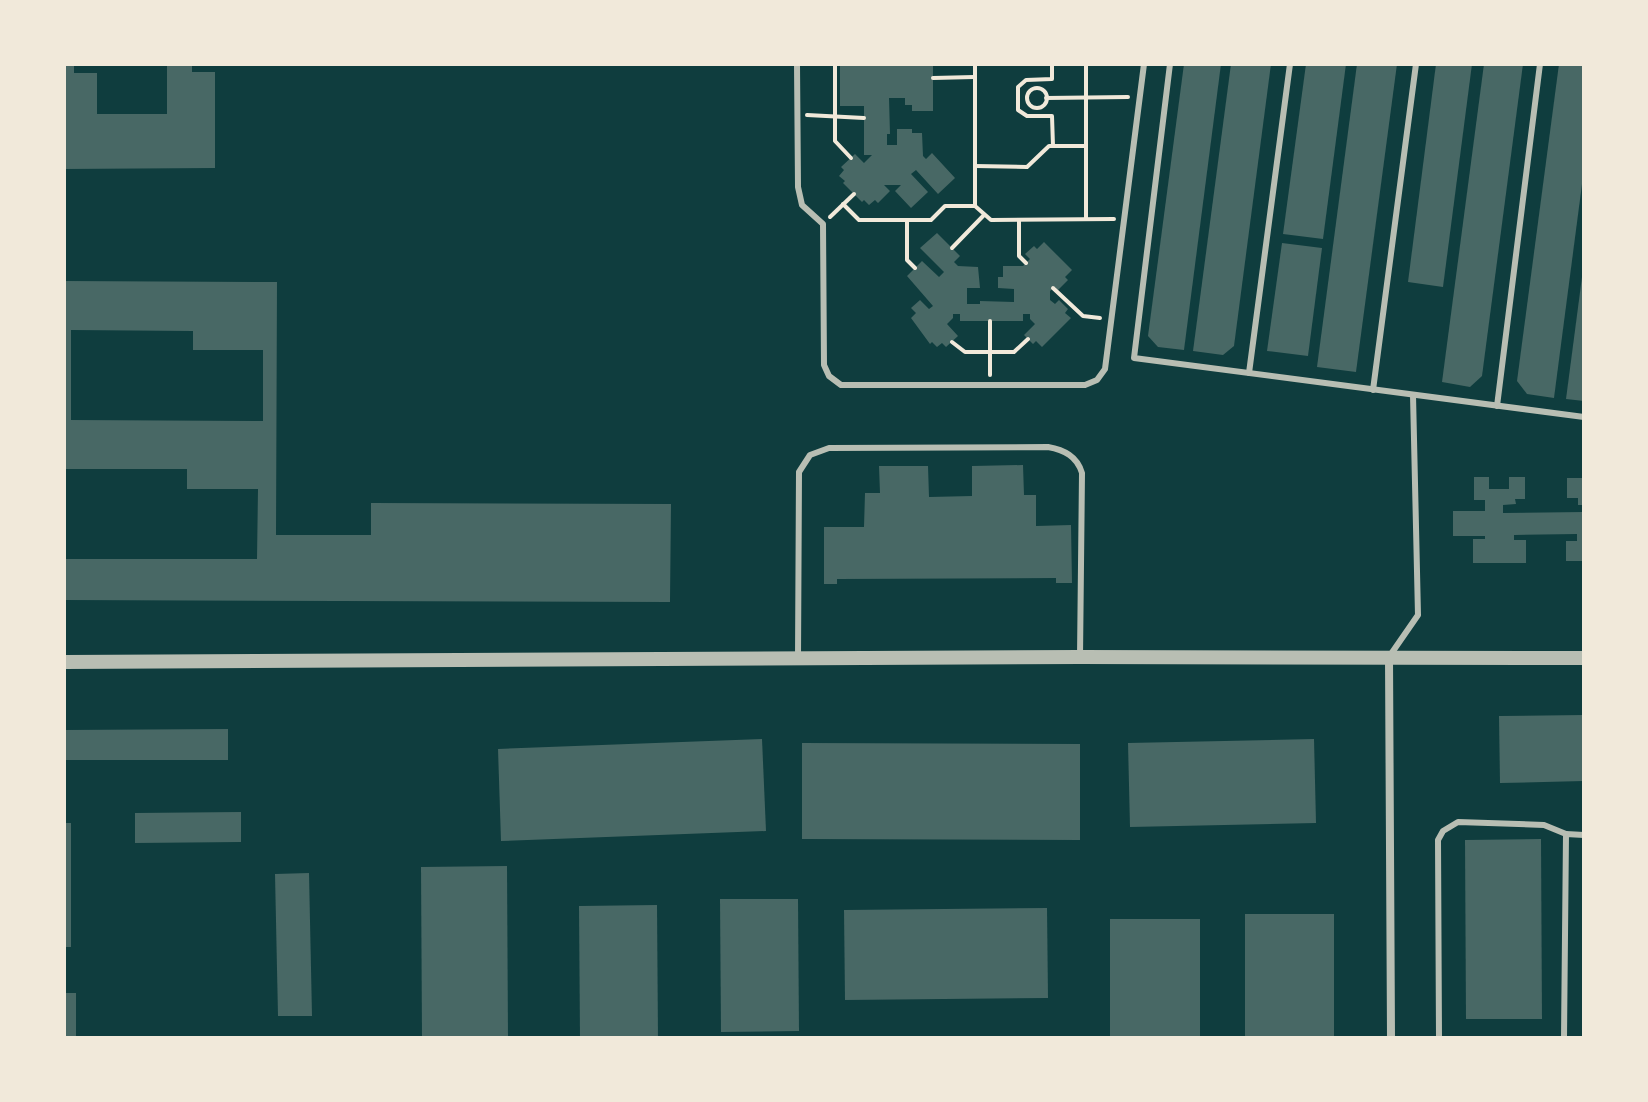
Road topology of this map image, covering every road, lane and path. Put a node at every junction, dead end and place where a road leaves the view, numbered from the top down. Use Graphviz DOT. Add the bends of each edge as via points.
graph roads {
  1 [pos="797,64"];
  2 [pos="835,64"];
  3 [pos="975,64"];
  4 [pos="1052,64"];
  5 [pos="1086,64"];
  6 [pos="1144,64"];
  7 [pos="1170,64"];
  8 [pos="1290,64"];
  9 [pos="1416,64"];
  10 [pos="1540,64"];
  11 [pos="975,77"];
  12 [pos="933,78"];
  13 [pos="1037,80"];
  14 [pos="1037,88"];
  15 [pos="1139,97"];
  16 [pos="1018,98"];
  17 [pos="1027,98"];
  18 [pos="1046,98"];
  19 [pos="1086,98"];
  20 [pos="1037,107"];
  21 [pos="797,114"];
  22 [pos="1037,116"];
  23 [pos="835,118"];
  24 [pos="864,118"];
  25 [pos="1053,146"];
  26 [pos="1086,146"];
  27 [pos="851,158"];
  28 [pos="975,166"];
  29 [pos="854,194"];
  30 [pos="843,204"];
  31 [pos="975,206"];
  32 [pos="985,215"];
  33 [pos="1086,219"];
  34 [pos="1124,219"];
  35 [pos="907,220"];
  36 [pos="1019,220"];
  37 [pos="823,224"];
  38 [pos="952,248"];
  39 [pos="1026,263"];
  40 [pos="915,268"];
  41 [pos="1053,288"];
  42 [pos="1112,319"];
  43 [pos="990,321"];
  44 [pos="1028,339"];
  45 [pos="952,342"];
  46 [pos="990,352"];
  47 [pos="1249,373"];
  48 [pos="990,385"];
  49 [pos="1373,390"];
  50 [pos="1413,395"];
  51 [pos="1497,406"];
  52 [pos="1584,417"];
  53 [pos="1080,657"];
  54 [pos="1389,658"];
  55 [pos="1584,658"];
  56 [pos="798,659"];
  57 [pos="64,662"];
  58 [pos="1566,834"];
  59 [pos="1584,835"];
  60 [pos="1391,1038"];
  61 [pos="1439,1038"];
  62 [pos="1564,1038"];
  1 -- 21 [label="lane"];
  2 -- 23 [label="path"];
  3 -- 11 [label="path"];
  4 -- 13 [label="path" via="1052,79"];
  5 -- 19 [label="path"];
  6 -- 15 [label="lane"];
  7 -- 47 [label="lane" via="1134,358"];
  8 -- 47 [label="lane"];
  9 -- 49 [label="lane"];
  10 -- 51 [label="lane"];
  11 -- 12 [label="path"];
  11 -- 28 [label="path"];
  13 -- 14 [label="path"];
  13 -- 16 [label="path" via="1018,87"];
  14 -- 17 [label="path"];
  14 -- 18 [label="path"];
  15 -- 19 [label="path"];
  15 -- 34 [label="lane"];
  16 -- 17 [label="path"];
  16 -- 22 [label="path" via="1018,110"];
  17 -- 20 [label="path"];
  18 -- 19 [label="path"];
  18 -- 20 [label="path"];
  19 -- 26 [label="path"];
  20 -- 22 [label="path"];
  21 -- 23 [label="path"];
  21 -- 37 [label="lane" via="802,205"];
  22 -- 25 [label="path" via="1052,116"];
  23 -- 24 [label="path"];
  23 -- 27 [label="path" via="835,141"];
  25 -- 26 [label="path"];
  25 -- 28 [label="path" via="1027,167"];
  26 -- 33 [label="path"];
  28 -- 31 [label="path"];
  29 -- 30 [label="path"];
  30 -- 35 [label="path" via="859,220"];
  30 -- 37 [label="path"];
  31 -- 32 [label="path"];
  31 -- 35 [label="path" via="945,206 931,220"];
  32 -- 36 [label="path" via="991,220"];
  32 -- 38 [label="path"];
  33 -- 34 [label="path"];
  33 -- 36 [label="path"];
  34 -- 42 [label="lane"];
  35 -- 40 [label="path" via="907,260"];
  36 -- 39 [label="path" via="1019,256"];
  37 -- 48 [label="lane" via="824,365 829,376 841,385"];
  41 -- 42 [label="path" via="1083,316"];
  42 -- 48 [label="lane" via="1105,369 1097,380 1085,385"];
  43 -- 46 [label="path"];
  44 -- 46 [label="path" via="1014,352"];
  45 -- 46 [label="path" via="965,352"];
  46 -- 48 [label="path"];
  47 -- 49 [label="lane"];
  49 -- 50 [label="lane"];
  50 -- 51 [label="lane"];
  50 -- 54 [label="lane" via="1418,615"];
  51 -- 52 [label="lane"];
  53 -- 54 [label="street"];
  53 -- 56 [label="street"];
  53 -- 56 [label="lane" via="1082,473 1075,458 1048,447 829,448 810,455 799,472"];
  54 -- 55 [label="street"];
  54 -- 60 [label="street"];
  56 -- 57 [label="street"];
  58 -- 59 [label="lane"];
  58 -- 61 [label="lane" via="1544,825 1458,822 1443,831 1438,840"];
  58 -- 62 [label="lane"];
}
